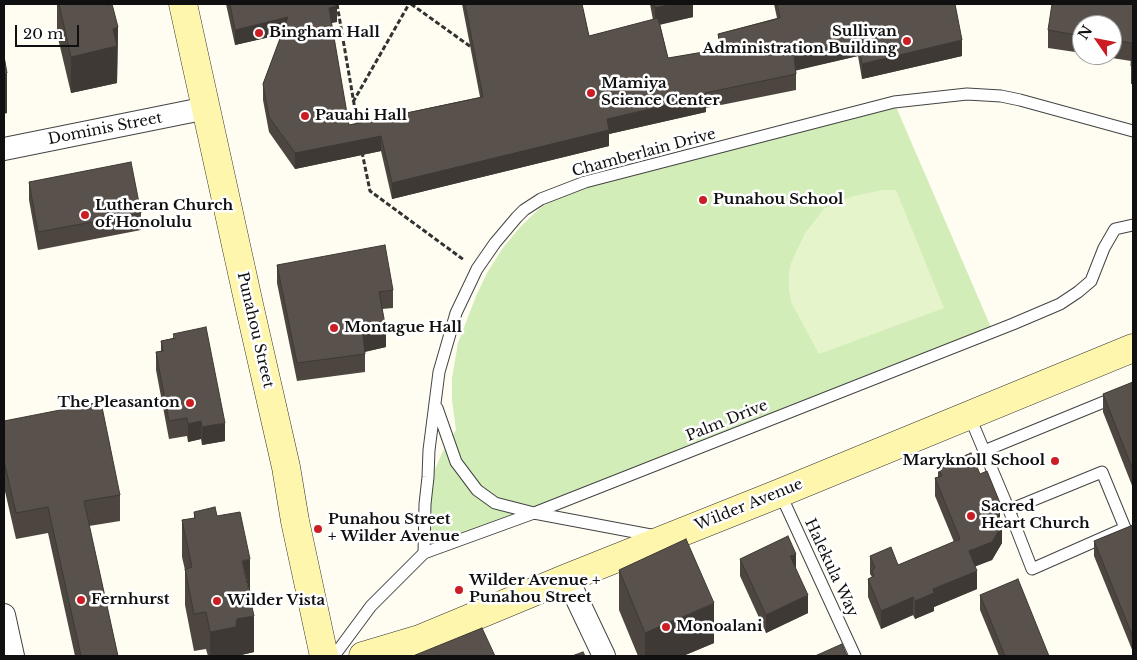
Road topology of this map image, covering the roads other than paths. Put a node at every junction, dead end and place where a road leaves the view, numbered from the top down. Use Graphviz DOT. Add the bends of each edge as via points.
graph roads {
  1 [pos="184,4"];
  2 [pos="207,108"];
  3 [pos="1133,131"];
  4 [pos="4,149"];
  5 [pos="1133,225"];
  6 [pos="1130,352"];
  7 [pos="1133,390"];
  8 [pos="436,403"];
  9 [pos="969,415"];
  10 [pos="984,451"];
  11 [pos="780,493"];
  12 [pos="1009,510"];
  13 [pos="534,513"];
  14 [pos="667,538"];
  15 [pos="424,553"];
  16 [pos="567,578"];
  17 [pos="4,615"];
  18 [pos="13,656"];
  19 [pos="324,656"];
  20 [pos="334,656"];
  21 [pos="363,656"];
  22 [pos="604,656"];
  23 [pos="855,656"];
  1 -- 2 [label="street, Punahou Street"];
  2 -- 4 [label="street, Dominis Street"];
  2 -- 19 [label="street, Punahou Street"];
  3 -- 8 [label="lane, Chamberlain Drive" via="1002,96 967,94 894,102 585,182 541,199 517,217 477,269 451,328 439,372"];
  5 -- 13 [label="lane, Palm Drive" via="1115,229 1091,281 1060,304"];
  6 -- 9 [label="street, Wilder Avenue"];
  7 -- 10 [label="lane"];
  8 -- 13 [label="lane" via="456,462 477,490 495,503"];
  8 -- 15 [label="lane, Chamberlain Drive" via="429,450"];
  9 -- 10 [label="lane"];
  9 -- 11 [label="street, Wilder Avenue"];
  10 -- 12 [label="lane"];
  11 -- 14 [label="street, Wilder Avenue"];
  11 -- 23 [label="lane, Halekula Way"];
  12 -- 12 [label="lane" via="1032,569 1125,528 1102,472"];
  13 -- 14 [label="lane"];
  13 -- 15 [label="lane, Palm Drive"];
  14 -- 16 [label="street, Wilder Avenue"];
  15 -- 20 [label="lane, Palm Drive" via="371,606"];
  16 -- 21 [label="street, Wilder Avenue" via="422,644"];
  16 -- 22 [label="street"];
  17 -- 18 [label="street"];
}
